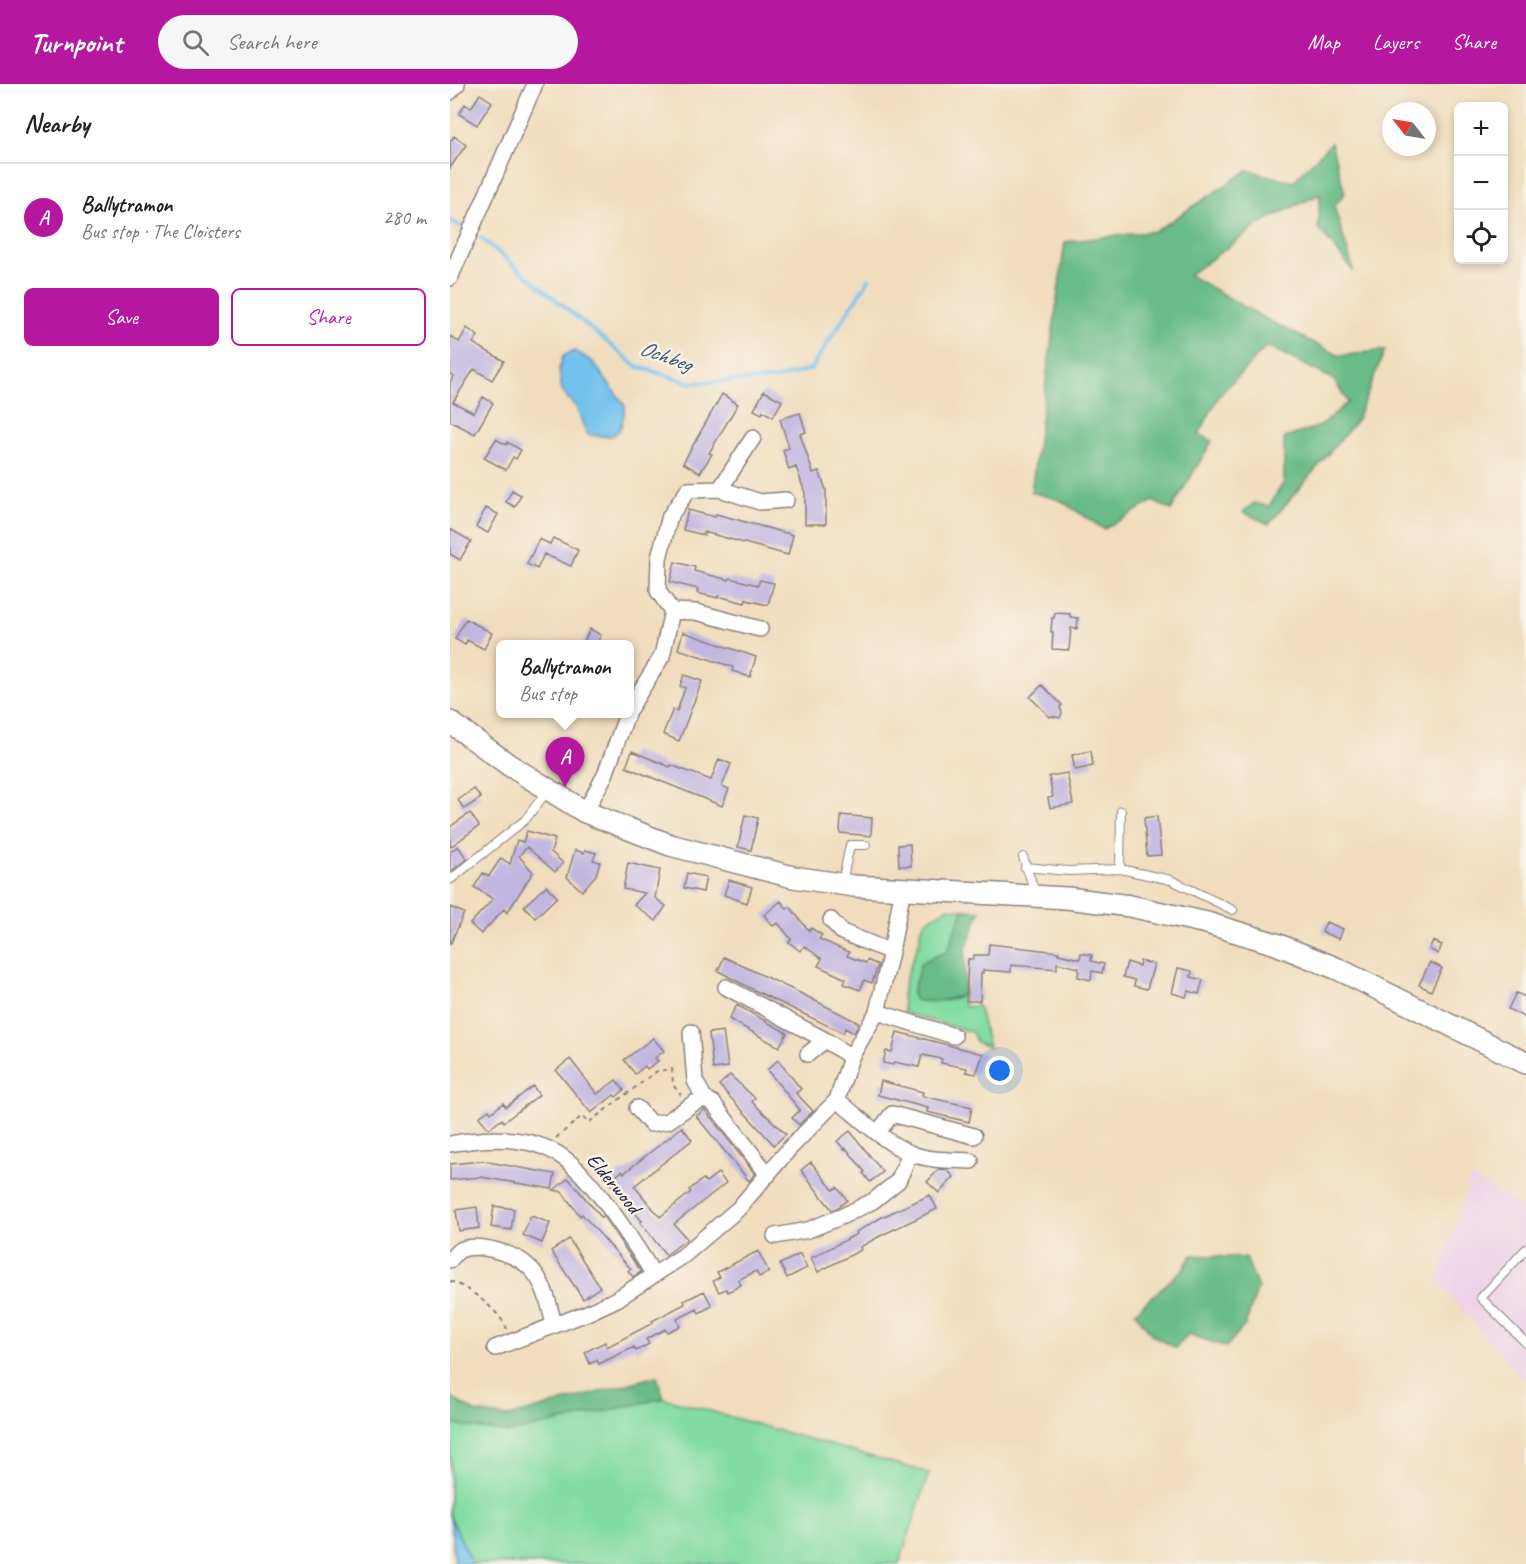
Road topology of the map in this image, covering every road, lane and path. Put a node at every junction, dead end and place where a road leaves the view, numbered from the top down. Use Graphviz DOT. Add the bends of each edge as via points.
graph roads {
  1 [pos="457,84"];
  2 [pos="535,84"];
  3 [pos="450,92"];
  4 [pos="450,278"];
  5 [pos="753,438"];
  6 [pos="720,489"];
  7 [pos="786,500"];
  8 [pos="672,611"];
  9 [pos="760,629"];
  10 [pos="634,702"];
  11 [pos="626,718"];
  12 [pos="450,722"];
  13 [pos="548,789"];
  14 [pos="1121,811"];
  15 [pos="585,812"];
  16 [pos="866,845"];
  17 [pos="1023,857"];
  18 [pos="1025,867"];
  19 [pos="1120,869"];
  20 [pos="450,880"];
  21 [pos="841,884"];
  22 [pos="903,888"];
  23 [pos="1036,896"];
  24 [pos="1233,910"];
  25 [pos="831,920"];
  26 [pos="891,952"];
  27 [pos="726,987"];
  28 [pos="877,1012"];
  29 [pos="691,1032"];
  30 [pos="954,1036"];
  31 [pos="825,1041"];
  32 [pos="808,1054"];
  33 [pos="851,1057"];
  34 [pos="1526,1063"];
  35 [pos="705,1099"];
  36 [pos="837,1100"];
  37 [pos="690,1106"];
  38 [pos="637,1108"];
  39 [pos="878,1132"];
  40 [pos="974,1136"];
  41 [pos="450,1144"];
  42 [pos="555,1153"];
  43 [pos="910,1154"];
  44 [pos="970,1161"];
  45 [pos="768,1175"];
  46 [pos="775,1236"];
  47 [pos="1526,1249"];
  48 [pos="450,1260"];
  49 [pos="654,1275"];
  50 [pos="450,1281"];
  51 [pos="554,1324"];
  52 [pos="1526,1343"];
  53 [pos="510,1344"];
  54 [pos="495,1348"];
  1 -- 3 [label="street"];
  2 -- 4 [label="street"];
  5 -- 6 [label="street"];
  6 -- 7 [label="street" via="760,502"];
  6 -- 8 [label="street" via="688,490 670,516 659,558 658,591"];
  8 -- 9 [label="street" via="696,612"];
  8 -- 10 [label="street" via="662,656"];
  11 -- 15 [label="street" via="605,774"];
  12 -- 13 [label="main road"];
  13 -- 15 [label="main road"];
  13 -- 20 [label="lane" via="525,820"];
  14 -- 19 [label="lane"];
  15 -- 21 [label="main road" via="670,845 793,877"];
  16 -- 21 [label="lane" via="850,845"];
  17 -- 18 [label="lane"];
  18 -- 19 [label="lane"];
  18 -- 23 [label="lane"];
  19 -- 24 [label="lane" via="1171,880"];
  21 -- 22 [label="main road"];
  22 -- 23 [label="main road"];
  22 -- 26 [label="street"];
  23 -- 34 [label="main road" via="1130,906 1276,944 1338,969"];
  25 -- 26 [label="street" via="842,932"];
  26 -- 28 [label="street"];
  27 -- 31 [label="street"];
  28 -- 30 [label="street"];
  28 -- 33 [label="street"];
  29 -- 35 [label="street" via="696,1081"];
  31 -- 32 [label="street"];
  31 -- 33 [label="street"];
  33 -- 36 [label="street"];
  35 -- 37 [label="street"];
  35 -- 45 [label="street" via="713,1103"];
  36 -- 39 [label="street"];
  36 -- 45 [label="street"];
  37 -- 38 [label="street" via="668,1122 651,1124"];
  37 -- 42 [label="path" via="673,1085 672,1069 657,1071 588,1123 582,1116 556,1138"];
  39 -- 40 [label="street" via="892,1114"];
  39 -- 43 [label="street"];
  41 -- 42 [label="street, Elderwood" via="501,1138"];
  42 -- 49 [label="street, Elderwood" via="576,1167 624,1225"];
  43 -- 44 [label="street"];
  43 -- 46 [label="street" via="898,1180 873,1201 808,1230"];
  45 -- 49 [label="street" via="715,1230"];
  47 -- 52 [label="lane" via="1481,1298"];
  48 -- 51 [label="street" via="459,1250 480,1247 501,1251 530,1268 546,1294"];
  49 -- 51 [label="street" via="617,1299"];
  50 -- 53 [label="path" via="464,1287 499,1315"];
  51 -- 53 [label="street"];
  53 -- 54 [label="street"];
}
